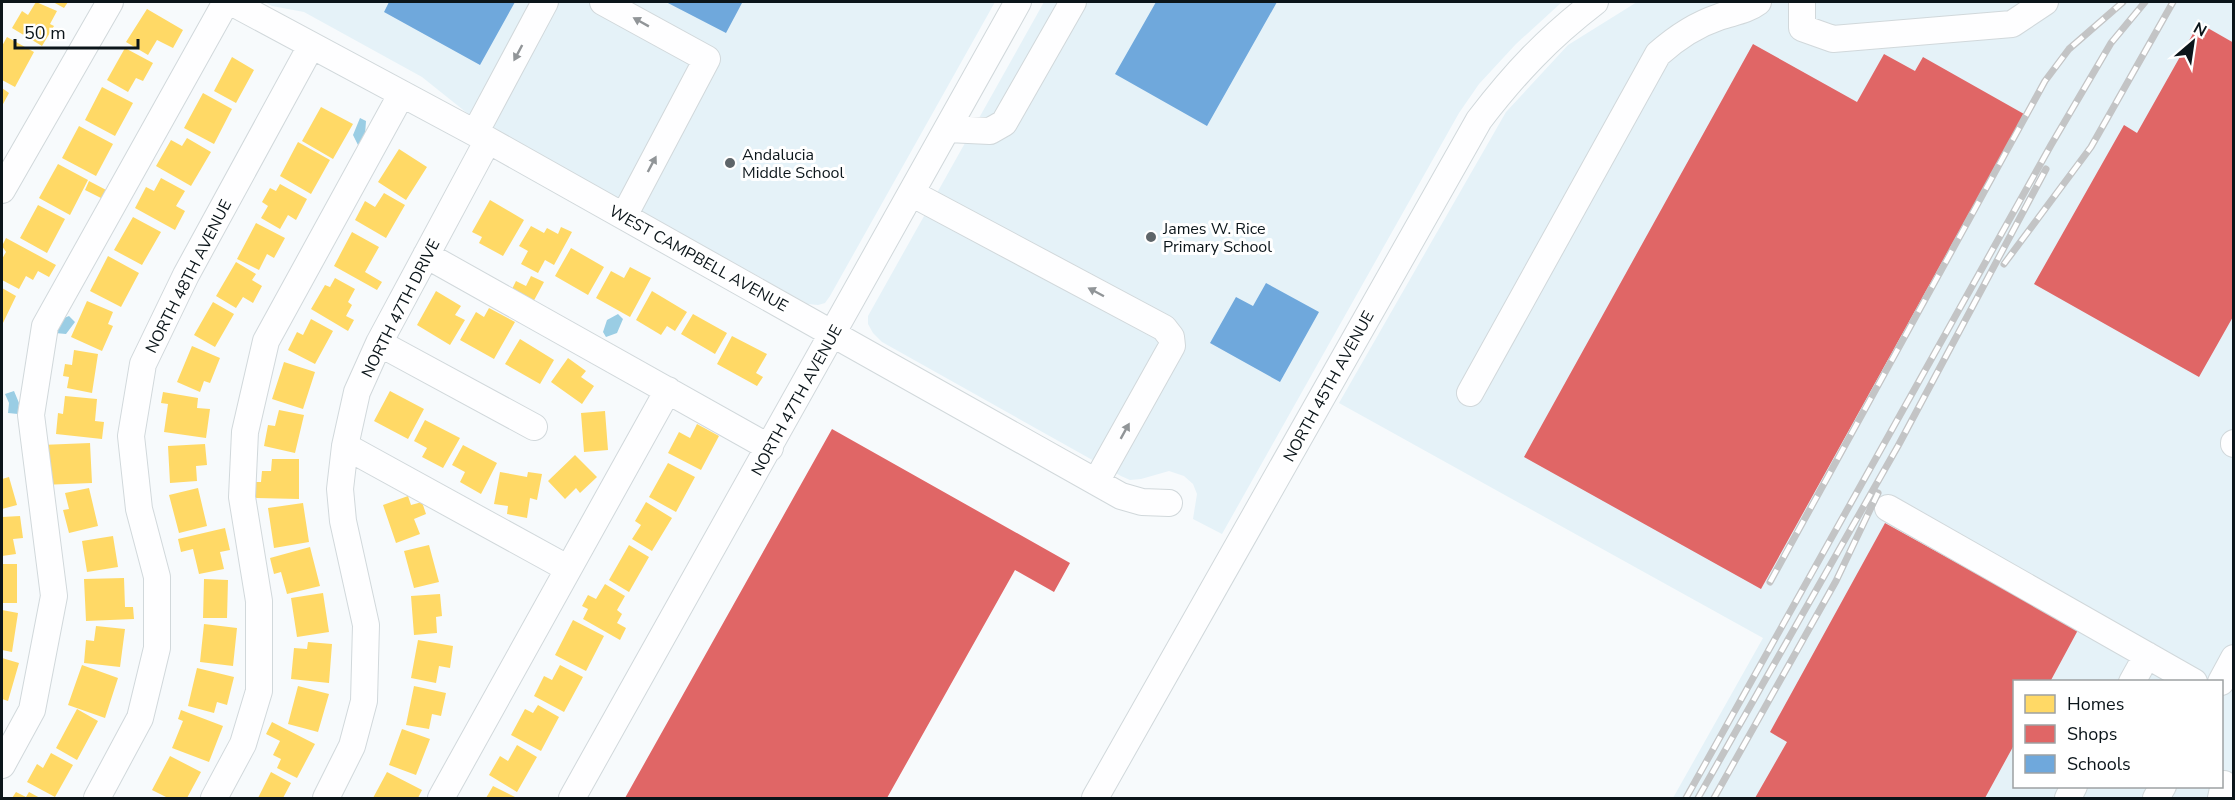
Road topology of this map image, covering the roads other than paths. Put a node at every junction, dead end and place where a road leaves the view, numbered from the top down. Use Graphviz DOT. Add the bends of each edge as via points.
graph roads {
  1 [pos="110,2"];
  2 [pos="545,2"];
  3 [pos="603,2"];
  4 [pos="1018,2"];
  5 [pos="1073,2"];
  6 [pos="1595,2"];
  7 [pos="1758,2"];
  8 [pos="1802,2"];
  9 [pos="2045,2"];
  10 [pos="239,4"];
  11 [pos="311,46"];
  12 [pos="400,95"];
  13 [pos="947,129"];
  14 [pos="482,137"];
  15 [pos="2,190"];
  16 [pos="911,192"];
  17 [pos="624,216"];
  18 [pos="426,255"];
  19 [pos="833,333"];
  20 [pos="379,343"];
  21 [pos="668,390"];
  22 [pos="1470,393"];
  23 [pos="534,427"];
  24 [pos="345,446"];
  25 [pos="770,448"];
  26 [pos="1096,482"];
  27 [pos="1169,502"];
  28 [pos="1888,508"];
  29 [pos="567,568"];
  30 [pos="2147,655"];
  31 [pos="2234,658"];
  32 [pos="2133,680"];
  33 [pos="2192,680"];
  34 [pos="2222,680"];
  35 [pos="2,765"];
  36 [pos="97,798"];
  37 [pos="214,798"];
  38 [pos="326,798"];
  39 [pos="441,798"];
  40 [pos="572,798"];
  41 [pos="1095,798"];
  1 -- 15 [label="street"];
  2 -- 14 [label="street, NORTH 47TH DRIVE, one-way"];
  17 -- 3 [label="street, one-way" via="707,59"];
  4 -- 13 [label="street, NORTH 47TH AVENUE"];
  5 -- 13 [label="street" via="1004,123 990,131"];
  6 -- 41 [label="street, NORTH 45TH AVENUE" via="1553,34 1514,74 1479,120"];
  7 -- 22 [label="street" via="1679,36 1658,54"];
  8 -- 9 [label="street" via="1802,28 1833,39 2012,24"];
  10 -- 11 [label="street, WEST CAMPBELL AVENUE"];
  10 -- 35 [label="street" via="45,326 31,415 54,596 32,710"];
  11 -- 12 [label="street, WEST CAMPBELL AVENUE"];
  11 -- 36 [label="street, NORTH 48TH AVENUE" via="186,275 143,364 131,436 139,510 157,577 157,648 140,718"];
  12 -- 14 [label="street, WEST CAMPBELL AVENUE"];
  12 -- 37 [label="street" via="266,341 245,432 242,497 260,601 259,691 243,744"];
  13 -- 16 [label="street, NORTH 47TH AVENUE"];
  14 -- 17 [label="street, WEST CAMPBELL AVENUE"];
  14 -- 18 [label="street, NORTH 47TH DRIVE"];
  16 -- 19 [label="street, NORTH 47TH AVENUE"];
  26 -- 16 [label="street, one-way" via="1172,346 1171,337 1164,328"];
  17 -- 19 [label="street, WEST CAMPBELL AVENUE"];
  18 -- 20 [label="street, NORTH 47TH DRIVE"];
  18 -- 21 [label="street"];
  19 -- 25 [label="street, NORTH 47TH AVENUE"];
  19 -- 26 [label="street, WEST CAMPBELL AVENUE"];
  20 -- 23 [label="street"];
  20 -- 24 [label="street, NORTH 47TH DRIVE" via="357,392"];
  21 -- 25 [label="street"];
  21 -- 29 [label="street"];
  24 -- 29 [label="street"];
  24 -- 38 [label="street, NORTH 47TH DRIVE" via="340,489 343,520 366,626 367,660 364,701 352,746"];
  25 -- 40 [label="street, NORTH 47TH AVENUE"];
  26 -- 27 [label="street, WEST CAMPBELL AVENUE" via="1142,502"];
  28 -- 30 [label="street"];
  29 -- 39 [label="street"];
  30 -- 32 [label="street"];
  30 -- 33 [label="street"];
  31 -- 34 [label="street"];
}
